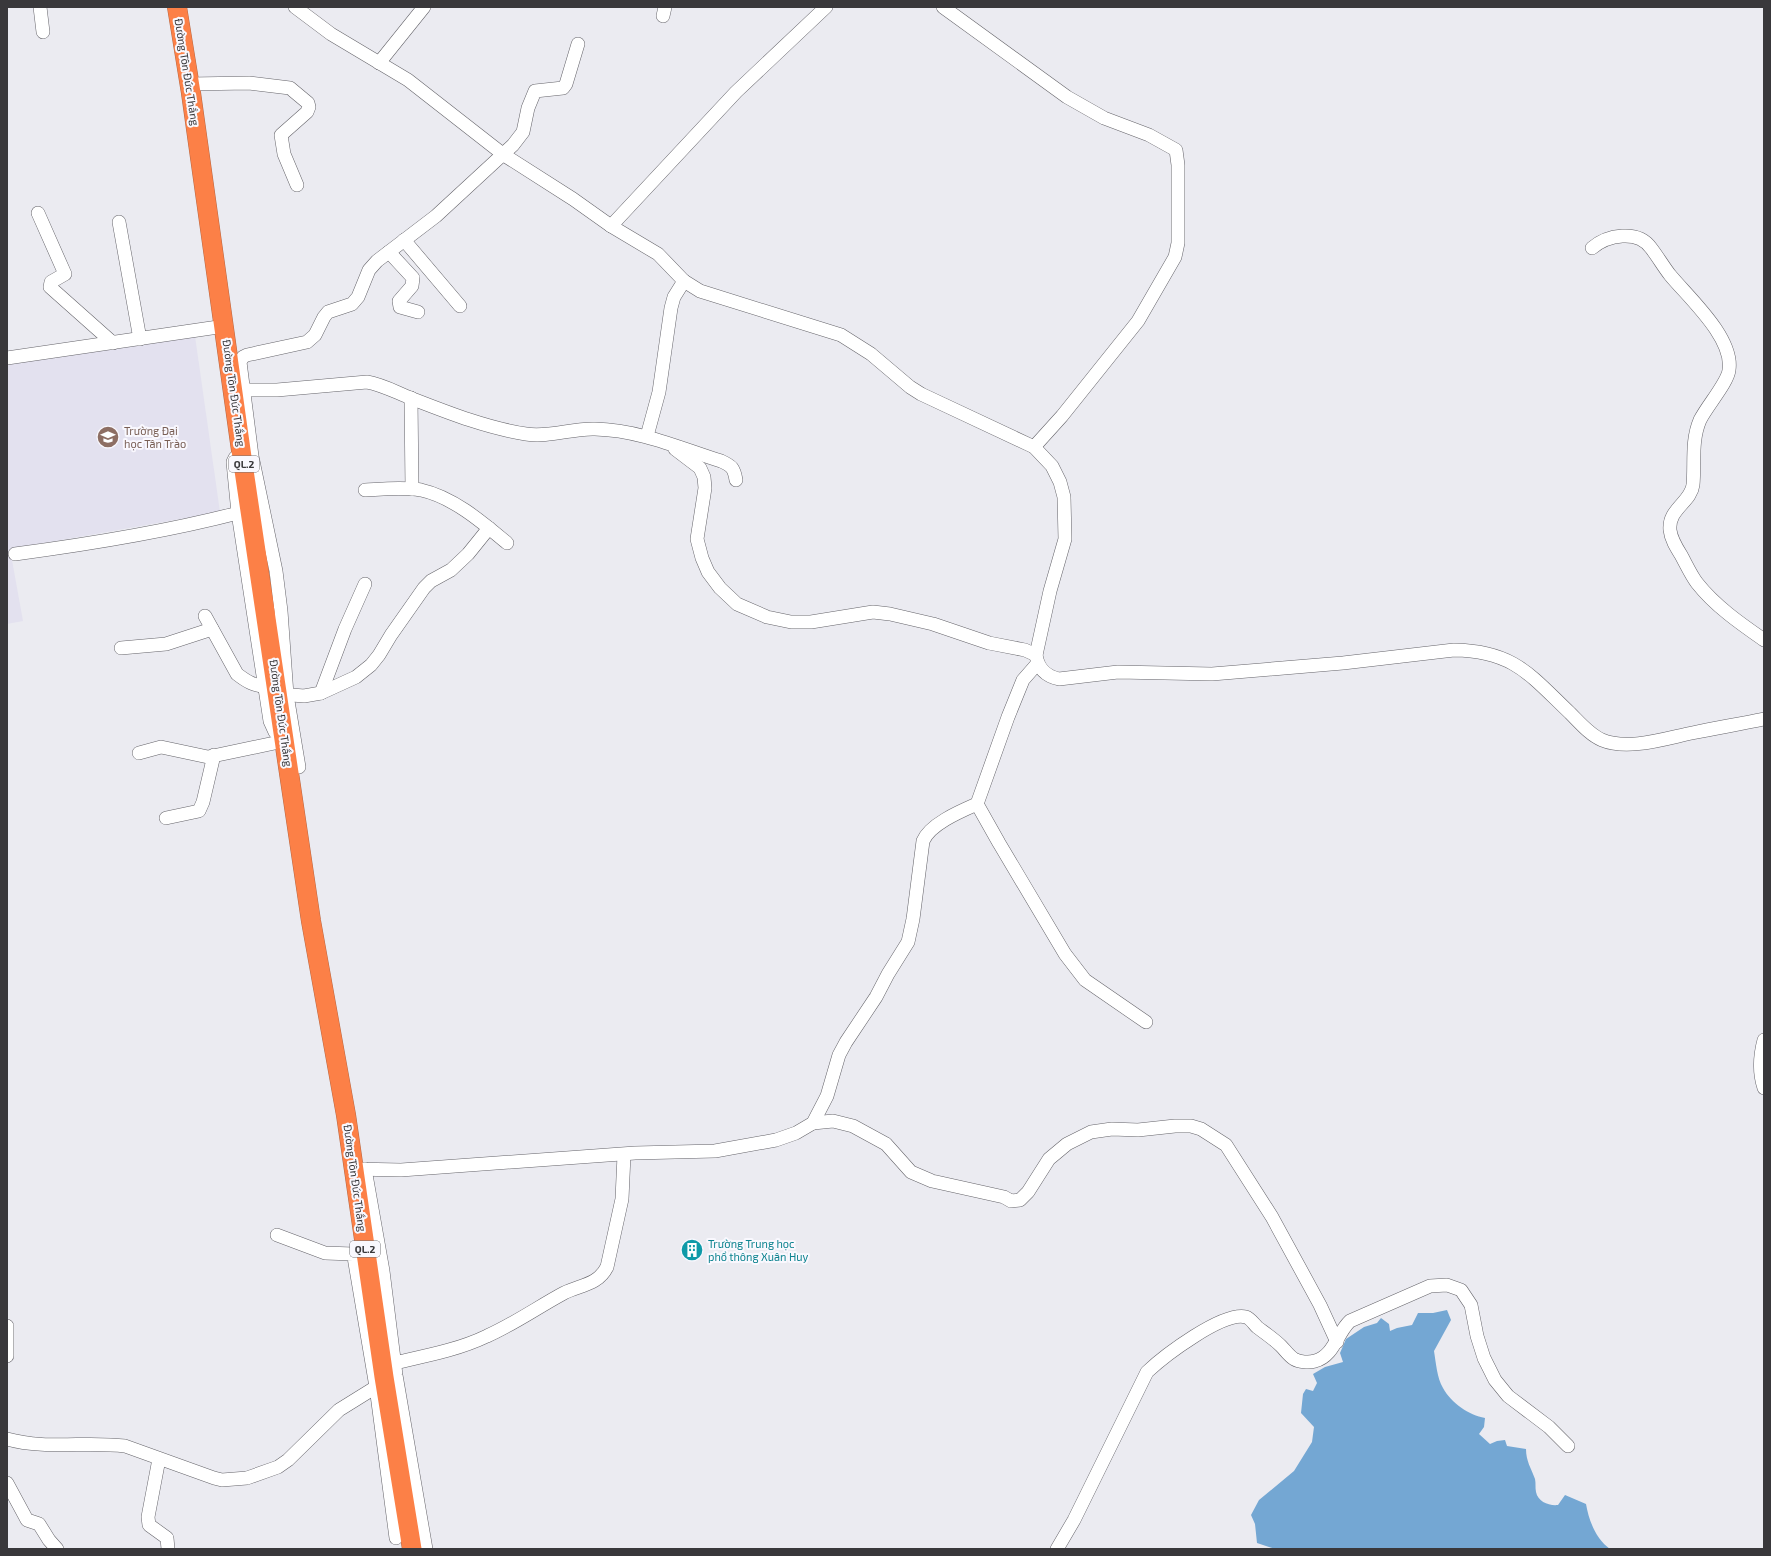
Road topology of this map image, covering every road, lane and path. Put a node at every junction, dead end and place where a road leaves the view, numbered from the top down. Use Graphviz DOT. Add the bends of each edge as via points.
graph roads {
  1 [pos="40,7"];
  2 [pos="177,7"];
  3 [pos="295,7"];
  4 [pos="424,7"];
  5 [pos="826,7"];
  6 [pos="943,7"];
  7 [pos="43,32"];
  8 [pos="578,44"];
  9 [pos="378,63"];
  10 [pos="190,84"];
  11 [pos="504,155"];
  12 [pos="297,185"];
  13 [pos="38,213"];
  14 [pos="119,222"];
  15 [pos="611,226"];
  16 [pos="404,240"];
  17 [pos="1592,248"];
  18 [pos="389,252"];
  19 [pos="684,281"];
  20 [pos="460,306"];
  21 [pos="418,312"];
  22 [pos="225,326"];
  23 [pos="140,339"];
  24 [pos="113,343"];
  25 [pos="7,358"];
  26 [pos="243,390"];
  27 [pos="411,398"];
  28 [pos="647,436"];
  29 [pos="669,444"];
  30 [pos="1034,447"];
  31 [pos="247,457"];
  32 [pos="736,480"];
  33 [pos="412,489"];
  34 [pos="365,490"];
  35 [pos="238,513"];
  36 [pos="489,528"];
  37 [pos="507,543"];
  38 [pos="15,554"];
  39 [pos="365,584"];
  40 [pos="205,616"];
  41 [pos="212,629"];
  42 [pos="1764,640"];
  43 [pos="122,648"];
  44 [pos="1036,659"];
  45 [pos="277,692"];
  46 [pos="321,693"];
  47 [pos="1764,719"];
  48 [pos="284,738"];
  49 [pos="139,753"];
  50 [pos="214,755"];
  51 [pos="299,767"];
  52 [pos="977,804"];
  53 [pos="166,818"];
  54 [pos="1146,1022"];
  55 [pos="1764,1040"];
  56 [pos="1764,1088"];
  57 [pos="813,1123"];
  58 [pos="624,1155"];
  59 [pos="359,1169"];
  60 [pos="277,1236"];
  61 [pos="7,1326"];
  62 [pos="1337,1342"];
  63 [pos="7,1356"];
  64 [pos="385,1376"];
  65 [pos="7,1439"];
  66 [pos="1568,1446"];
  67 [pos="159,1459"];
  68 [pos="7,1483"];
  69 [pos="396,1538"];
  70 [pos="62,1549"];
  71 [pos="168,1549"];
  72 [pos="412,1549"];
  73 [pos="426,1549"];
  74 [pos="1056,1549"];
  1 -- 7 [label="street"];
  2 -- 10 [label="highway, Đường Tôn Đức Thắng / QL.2"];
  3 -- 9 [label="street" via="331,34"];
  4 -- 9 [label="street"];
  5 -- 15 [label="street" via="736,92"];
  6 -- 30 [label="street" via="1067,97 1104,118 1176,150 1178,243 1175,257 1138,321"];
  8 -- 11 [label="street" via="566,84 563,88 535,91 522,132"];
  9 -- 11 [label="street" via="408,80"];
  10 -- 12 [label="street" via="249,83 290,88 308,103 307,112 281,135 284,154"];
  10 -- 22 [label="highway, Đường Tôn Đức Thắng / QL.2"];
  11 -- 15 [label="street"];
  11 -- 16 [label="street" via="436,216"];
  13 -- 24 [label="street" via="65,274 52,282 50,287"];
  14 -- 23 [label="street"];
  15 -- 19 [label="street" via="658,254"];
  16 -- 18 [label="street"];
  16 -- 20 [label="street"];
  17 -- 42 [label="street" via="1599,242 1615,237 1641,238 1648,243 1720,335 1730,371 1700,420 1694,443 1693,486 1689,496 1677,507 1670,522 1670,530 1698,584 1740,624"];
  18 -- 21 [label="street" via="413,278 412,286 399,301 400,306"];
  18 -- 26 [label="street" via="369,270 358,297 352,304 328,312 315,335 307,342 243,357 240,362"];
  19 -- 28 [label="street" via="674,297 671,308 659,392"];
  19 -- 30 [label="street" via="700,291 720,298 841,335 857,343 921,394"];
  22 -- 23 [label="street"];
  22 -- 31 [label="highway, Đường Tôn Đức Thắng / QL.2"];
  23 -- 24 [label="street"];
  24 -- 25 [label="street"];
  26 -- 27 [label="street" via="277,390 367,382"];
  26 -- 31 [label="street"];
  27 -- 28 [label="street" via="482,424 526,434 541,435 595,429"];
  27 -- 33 [label="street"];
  28 -- 29 [label="street"];
  29 -- 32 [label="street" via="732,466"];
  29 -- 44 [label="street" via="700,468 704,477 705,488 697,539 708,572 737,604 767,617 791,622 811,622 873,612 890,614 1025,650"];
  30 -- 44 [label="street" via="1052,466 1060,482 1066,526"];
  31 -- 35 [label="street" via="234,458 232,462"];
  31 -- 45 [label="highway, Đường Tôn Đức Thắng / QL.2"];
  31 -- 45 [label="street" via="276,570 274,594 281,611"];
  33 -- 34 [label="street"];
  33 -- 36 [label="street" via="444,498"];
  35 -- 38 [label="street" via="153,532"];
  35 -- 45 [label="street" via="254,596"];
  36 -- 37 [label="street"];
  36 -- 46 [label="street" via="462,560 424,588 371,665 356,677"];
  39 -- 46 [label="street"];
  40 -- 41 [label="street"];
  41 -- 43 [label="street" via="166,644"];
  41 -- 45 [label="street" via="237,674 245,681"];
  44 -- 47 [label="street" via="1045,673 1059,679 1124,672 1212,674 1471,650 1513,662 1532,675 1589,732 1603,740 1620,744 1642,743"];
  44 -- 52 [label="street" via="1023,680"];
  45 -- 46 [label="street" via="304,696"];
  45 -- 48 [label="highway, Đường Tôn Đức Thắng / QL.2"];
  45 -- 51 [label="street"];
  48 -- 50 [label="street"];
  48 -- 59 [label="highway, Đường Tôn Đức Thắng / QL.2" via="316,950"];
  49 -- 50 [label="street" via="161,747 192,754"];
  50 -- 53 [label="street" via="199,810"];
  52 -- 54 [label="street" via="1065,954 1085,980"];
  52 -- 57 [label="street" via="960,811 926,836 908,942 839,1055 827,1096"];
  55 -- 56 [label="street" via="1761,1067"];
  57 -- 58 [label="street" via="788,1137 746,1147"];
  57 -- 62 [label="street" via="833,1121 853,1126 886,1144 911,1172 932,1181 1016,1202 1028,1192 1049,1160 1067,1144 1091,1132 1175,1126 1201,1128 1226,1145 1272,1217"];
  58 -- 59 [label="street" via="401,1170"];
  58 -- 64 [label="street" via="622,1199 603,1275 566,1292 487,1336"];
  59 -- 64 [label="highway, Đường Tôn Đức Thắng / QL.2"];
  60 -- 64 [label="street" via="326,1253 353,1254"];
  61 -- 63 [label="street"];
  62 -- 66 [label="street" via="1350,1321 1430,1286 1447,1285 1461,1290 1471,1304 1477,1336 1495,1380 1508,1396 1543,1422"];
  62 -- 74 [label="street" via="1323,1358 1305,1362 1294,1359 1247,1317 1233,1316 1206,1329 1155,1364 1140,1383 1074,1520"];
  64 -- 67 [label="street" via="339,1410 288,1460 257,1475 222,1480"];
  64 -- 69 [label="street"];
  64 -- 72 [label="highway, Đường Tôn Đức Thắng / QL.2"];
  64 -- 73 [label="street"];
  65 -- 67 [label="street" via="69,1446 113,1444 126,1446"];
  67 -- 71 [label="street" via="148,1517 149,1525 167,1538"];
  68 -- 70 [label="street" via="27,1520 39,1524 49,1540"];
}
